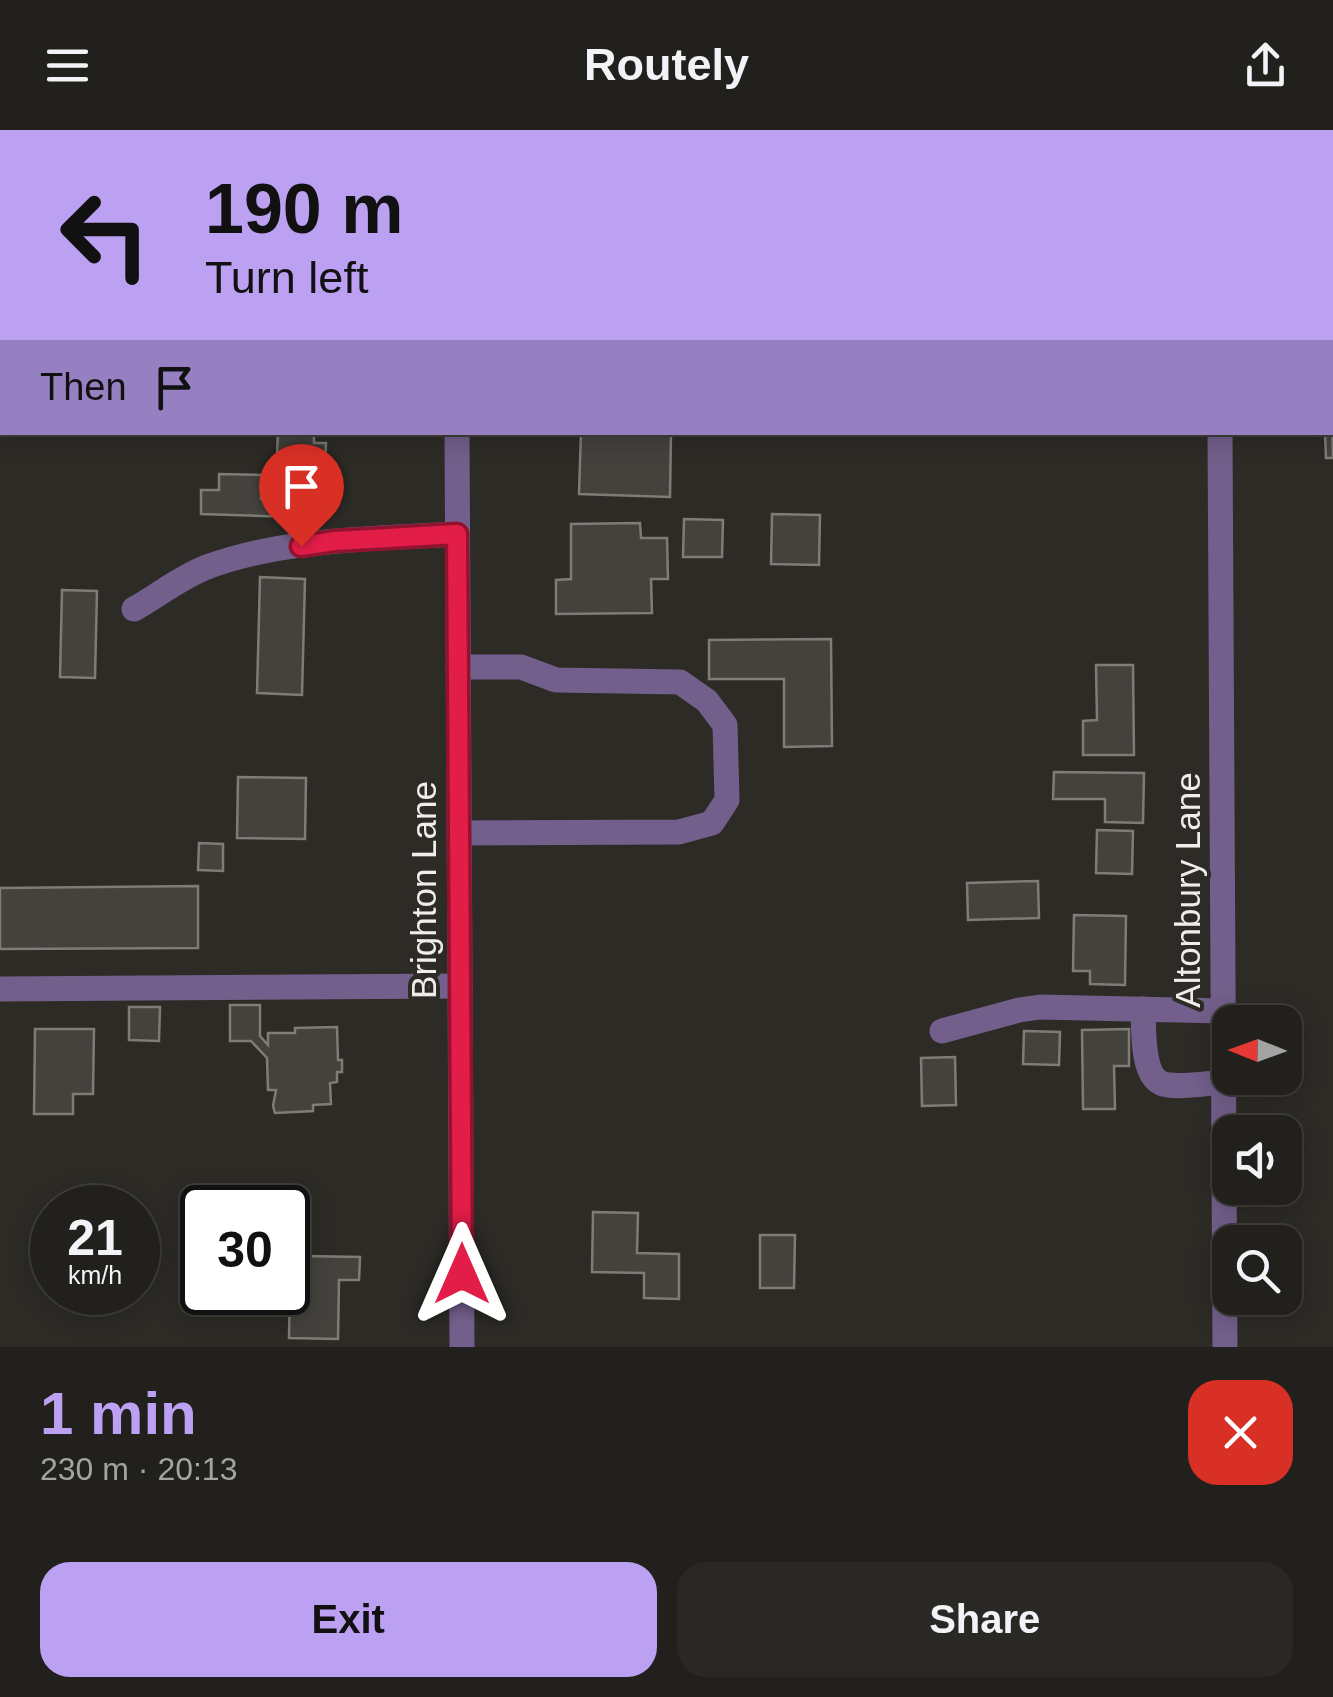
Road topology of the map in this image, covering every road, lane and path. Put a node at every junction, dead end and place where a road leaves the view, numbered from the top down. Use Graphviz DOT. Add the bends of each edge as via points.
graph roads {
  1 [pos="457,435"];
  2 [pos="1220,435"];
  3 [pos="457,534"];
  4 [pos="134,609"];
  5 [pos="458,667"];
  6 [pos="459,833"];
  7 [pos="460,986"];
  8 [pos="0,989"];
  9 [pos="1223,1005"];
  10 [pos="1144,1009"];
  11 [pos="1212,1011"];
  12 [pos="942,1031"];
  13 [pos="1212,1082"];
  14 [pos="1224,1095"];
  15 [pos="462,1347"];
  16 [pos="1225,1347"];
  1 -- 3 [label="street, Brighton Lane"];
  2 -- 9 [label="street, Altonbury Lane"];
  3 -- 4 [label="street" via="266,551 204,568"];
  3 -- 5 [label="street, Brighton Lane"];
  5 -- 6 [label="street, Brighton Lane"];
  5 -- 6 [label="street" via="521,667 556,680 680,682 726,726 727,800 712,823 679,832"];
  6 -- 7 [label="street, Brighton Lane"];
  7 -- 8 [label="street"];
  7 -- 15 [label="street, Brighton Lane"];
  10 -- 11 [label="street"];
  10 -- 12 [label="street" via="1040,1007"];
  10 -- 13 [label="street" via="1145,1049 1156,1080"];
  14 -- 16 [label="street, Altonbury Lane"];
}
